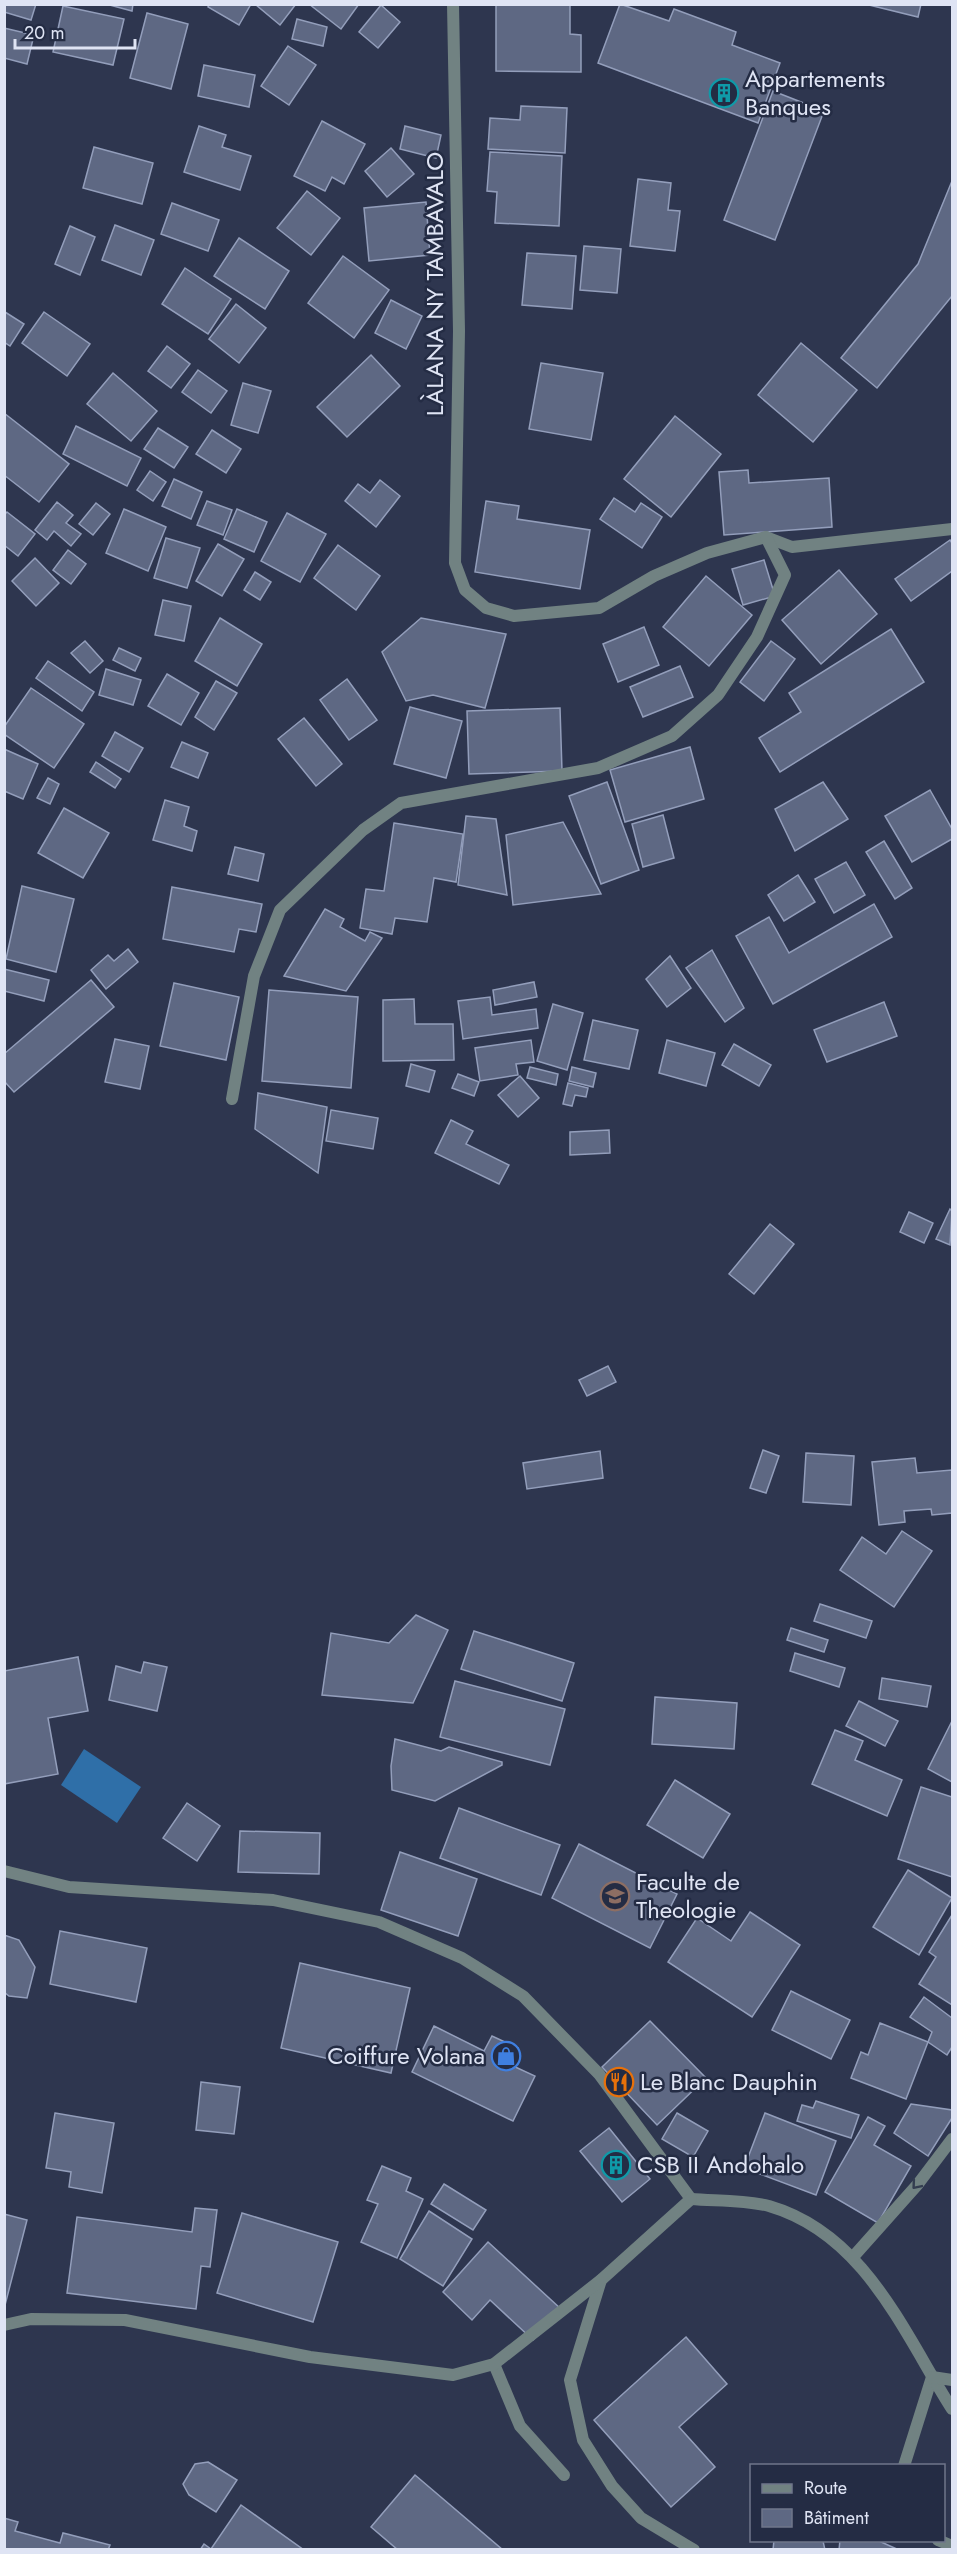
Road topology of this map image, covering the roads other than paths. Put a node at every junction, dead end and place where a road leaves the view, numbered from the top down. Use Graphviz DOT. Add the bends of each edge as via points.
graph roads {
  1 [pos="453,4"];
  2 [pos="952,529"];
  3 [pos="766,537"];
  4 [pos="232,1099"];
  5 [pos="4,1871"];
  6 [pos="952,2139"];
  7 [pos="691,2199"];
  8 [pos="853,2257"];
  9 [pos="601,2280"];
  10 [pos="4,2325"];
  11 [pos="494,2364"];
  12 [pos="932,2377"];
  13 [pos="952,2380"];
  14 [pos="952,2409"];
  15 [pos="905,2464"];
  16 [pos="564,2475"];
  17 [pos="694,2550"];
  1 -- 3 [label="street, LÀLANA NY TAMBAVALO" via="459,331 455,563 465,590 486,608 514,616 599,608 707,553"];
  2 -- 3 [label="street" via="792,547"];
  3 -- 4 [label="street" via="785,575 758,637 718,695 672,736 598,768 400,803 363,830 280,910 254,976"];
  5 -- 7 [label="street" via="69,1887 273,1900 379,1922 462,1958 523,1995 592,2066"];
  6 -- 8 [label="street, one-way"];
  7 -- 8 [label="street" via="768,2206 813,2225"];
  7 -- 9 [label="street"];
  8 -- 12 [label="street" via="890,2303"];
  9 -- 11 [label="street"];
  9 -- 17 [label="street" via="570,2380 583,2440 612,2486 641,2518"];
  10 -- 11 [label="street" via="31,2319 125,2320 309,2357 453,2375"];
  11 -- 16 [label="street" via="520,2426"];
  12 -- 13 [label="street"];
  12 -- 14 [label="street"];
  12 -- 15 [label="street"];
}
